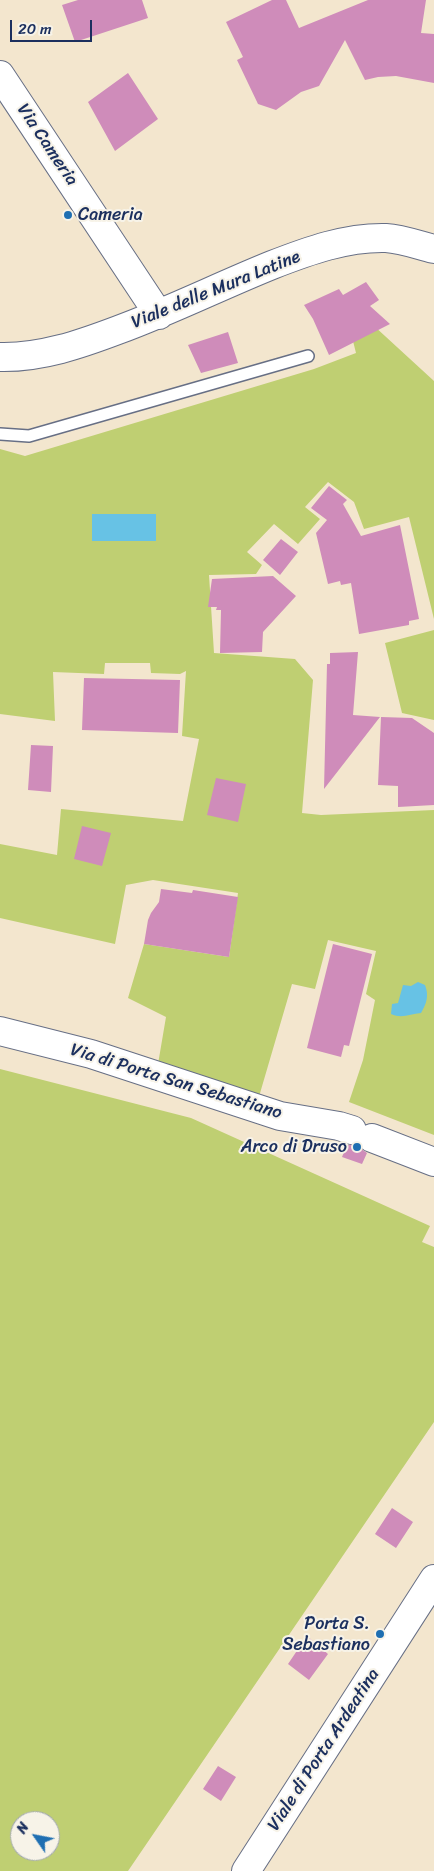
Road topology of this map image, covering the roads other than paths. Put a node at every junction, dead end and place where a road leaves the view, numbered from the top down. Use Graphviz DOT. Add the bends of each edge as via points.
graph roads {
  1 [pos="0,75"];
  2 [pos="434,249"];
  3 [pos="159,315"];
  4 [pos="308,356"];
  5 [pos="0,357"];
  6 [pos="0,434"];
  7 [pos="0,1031"];
  8 [pos="434,1162"];
  9 [pos="434,1579"];
  10 [pos="246,1871"];
  1 -- 3 [label="street, Via Cameria"];
  2 -- 3 [label="street, Viale delle Mura Latine" via="387,238 325,246 241,278"];
  3 -- 5 [label="street, Viale delle Mura Latine" via="67,348"];
  4 -- 6 [label="lane" via="29,436"];
  7 -- 8 [label="street, Via di Porta San Sebastiano" via="91,1054 280,1116 339,1126"];
  9 -- 10 [label="street, Viale di Porta Ardeatina"];
}
